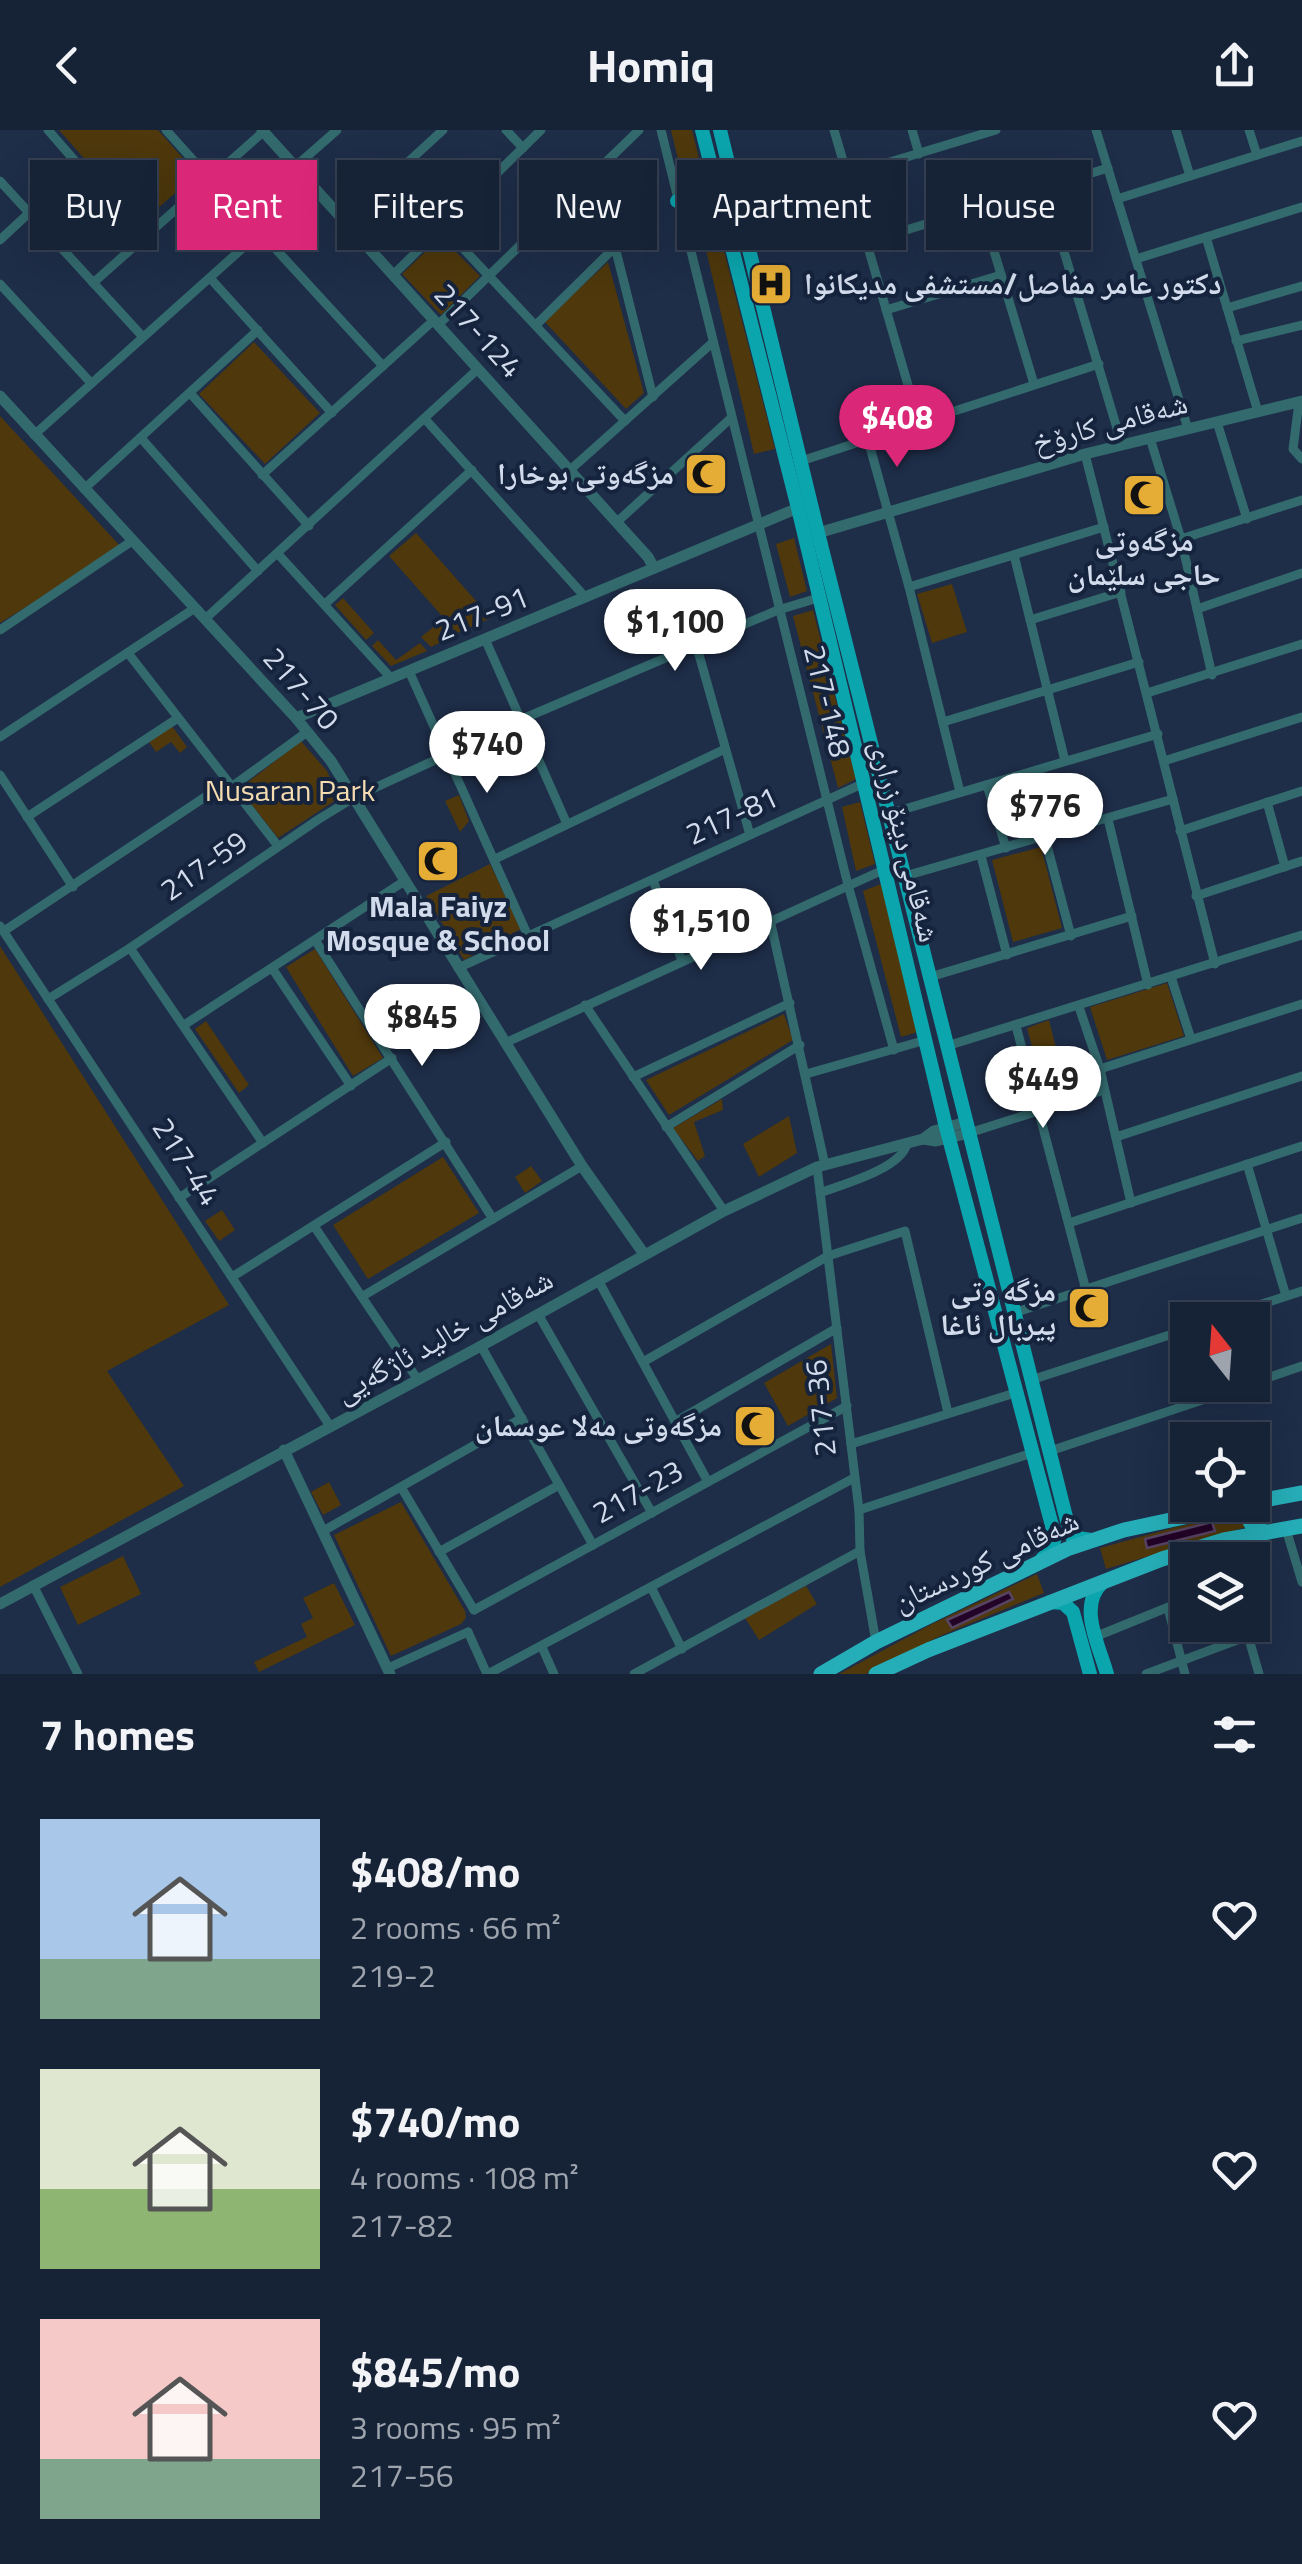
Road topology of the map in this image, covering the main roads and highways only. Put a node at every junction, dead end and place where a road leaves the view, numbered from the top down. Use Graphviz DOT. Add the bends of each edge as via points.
graph roads {
  1 [pos="702,130"];
  2 [pos="720,130"];
  3 [pos="709,160"];
  4 [pos="731,250"];
  5 [pos="1302,1493"];
  6 [pos="1270,1499"];
  7 [pos="1067,1521"];
  8 [pos="1170,1522"];
  9 [pos="1251,1522"];
  10 [pos="1052,1528"];
  11 [pos="1294,1528"];
  12 [pos="1266,1532"];
  13 [pos="1092,1540"];
  14 [pos="1042,1559"];
  15 [pos="1106,1580"];
  16 [pos="1050,1602"];
  17 [pos="1074,1617"];
  18 [pos="1092,1618"];
  19 [pos="821,1674"];
  20 [pos="877,1674"];
  21 [pos="1090,1674"];
  22 [pos="1107,1674"];
  1 -- 3 [label="main road, شەقامی دینۆ زراری"];
  2 -- 7 [label="main road, شەقامی دینۆ زراری"];
  4 -- 10 [label="main road, شەقامی دینۆ زراری"];
  5 -- 6 [label="highway"];
  7 -- 10 [label="main road"];
  7 -- 13 [label="main road" via="1072,1537"];
  8 -- 13 [label="highway, شەقامی کوردستان"];
  9 -- 12 [label="highway"];
  10 -- 14 [label="main road" via="1054,1543"];
  11 -- 12 [label="highway, شەقامی کوردستان"];
  12 -- 15 [label="highway, شەقامی کوردستان"];
  13 -- 14 [label="highway, شەقامی کوردستان"];
  14 -- 19 [label="highway, شەقامی کوردستان"];
  15 -- 16 [label="highway, شەقامی کوردستان"];
  15 -- 18 [label="main road" via="1090,1599"];
  16 -- 17 [label="main road" via="1064,1603"];
  16 -- 20 [label="highway, شەقامی کوردستان"];
  17 -- 18 [label="main road"];
  17 -- 21 [label="main road"];
  18 -- 22 [label="main road"];
}
